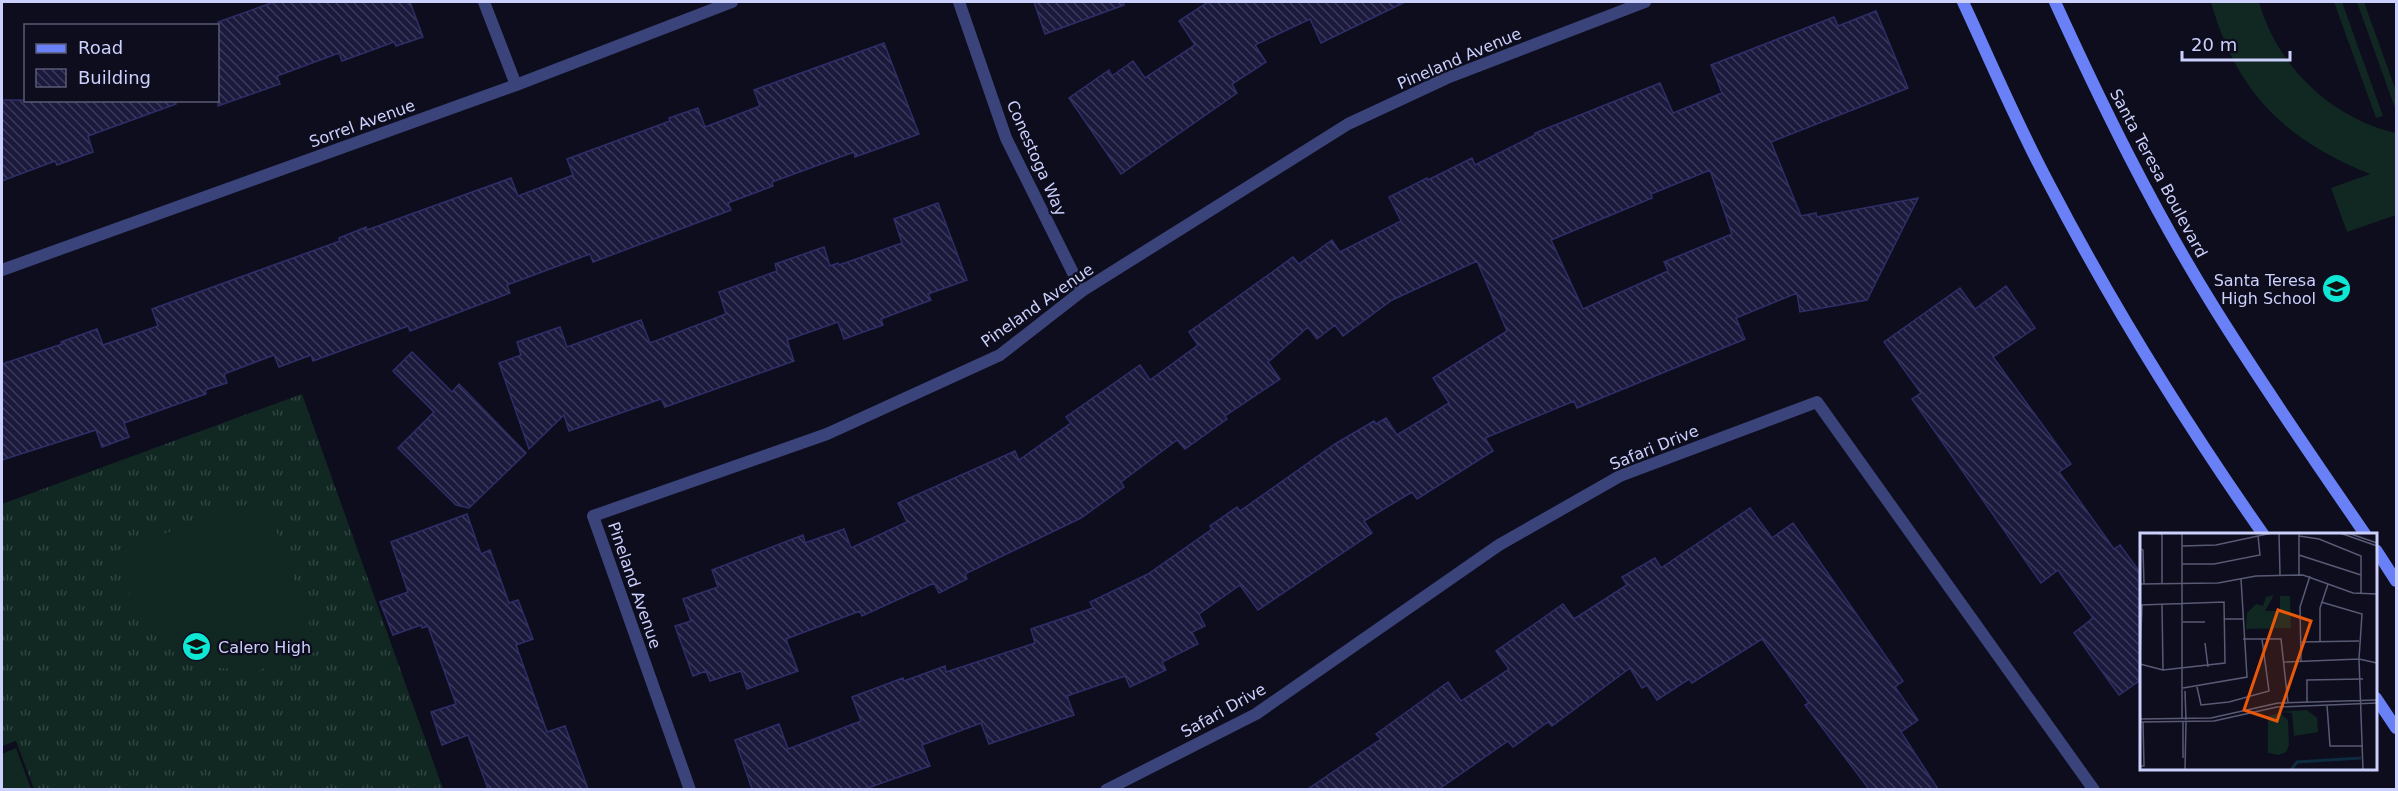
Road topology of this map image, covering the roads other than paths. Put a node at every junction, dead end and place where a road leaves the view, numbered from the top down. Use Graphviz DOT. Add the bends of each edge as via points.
graph roads {
  1 [pos="484,2"];
  2 [pos="732,2"];
  3 [pos="959,2"];
  4 [pos="1645,2"];
  5 [pos="1964,2"];
  6 [pos="2055,2"];
  7 [pos="516,85"];
  8 [pos="2,270"];
  9 [pos="1082,291"];
  10 [pos="2262,533"];
  11 [pos="2364,533"];
  12 [pos="2377,551"];
  13 [pos="2397,581"];
  14 [pos="2377,699"];
  15 [pos="2397,728"];
  16 [pos="690,789"];
  17 [pos="1106,789"];
  18 [pos="2094,789"];
  1 -- 7 [label="street"];
  2 -- 7 [label="street, Sorrel Avenue"];
  3 -- 9 [label="street, Conestoga Way" via="1006,138"];
  4 -- 9 [label="street, Pineland Avenue" via="1447,78 1348,124"];
  5 -- 10 [label="main road" via="2037,160 2090,262 2152,367"];
  6 -- 11 [label="main road, Santa Teresa Boulevard" via="2136,170 2210,302"];
  7 -- 8 [label="street, Sorrel Avenue"];
  9 -- 16 [label="street, Pineland Avenue" via="1000,355 827,434 593,516"];
  12 -- 13 [label="main road"];
  14 -- 15 [label="main road"];
  17 -- 18 [label="street, Safari Drive" via="1256,714 1499,545 1620,476 1817,402"];
}
